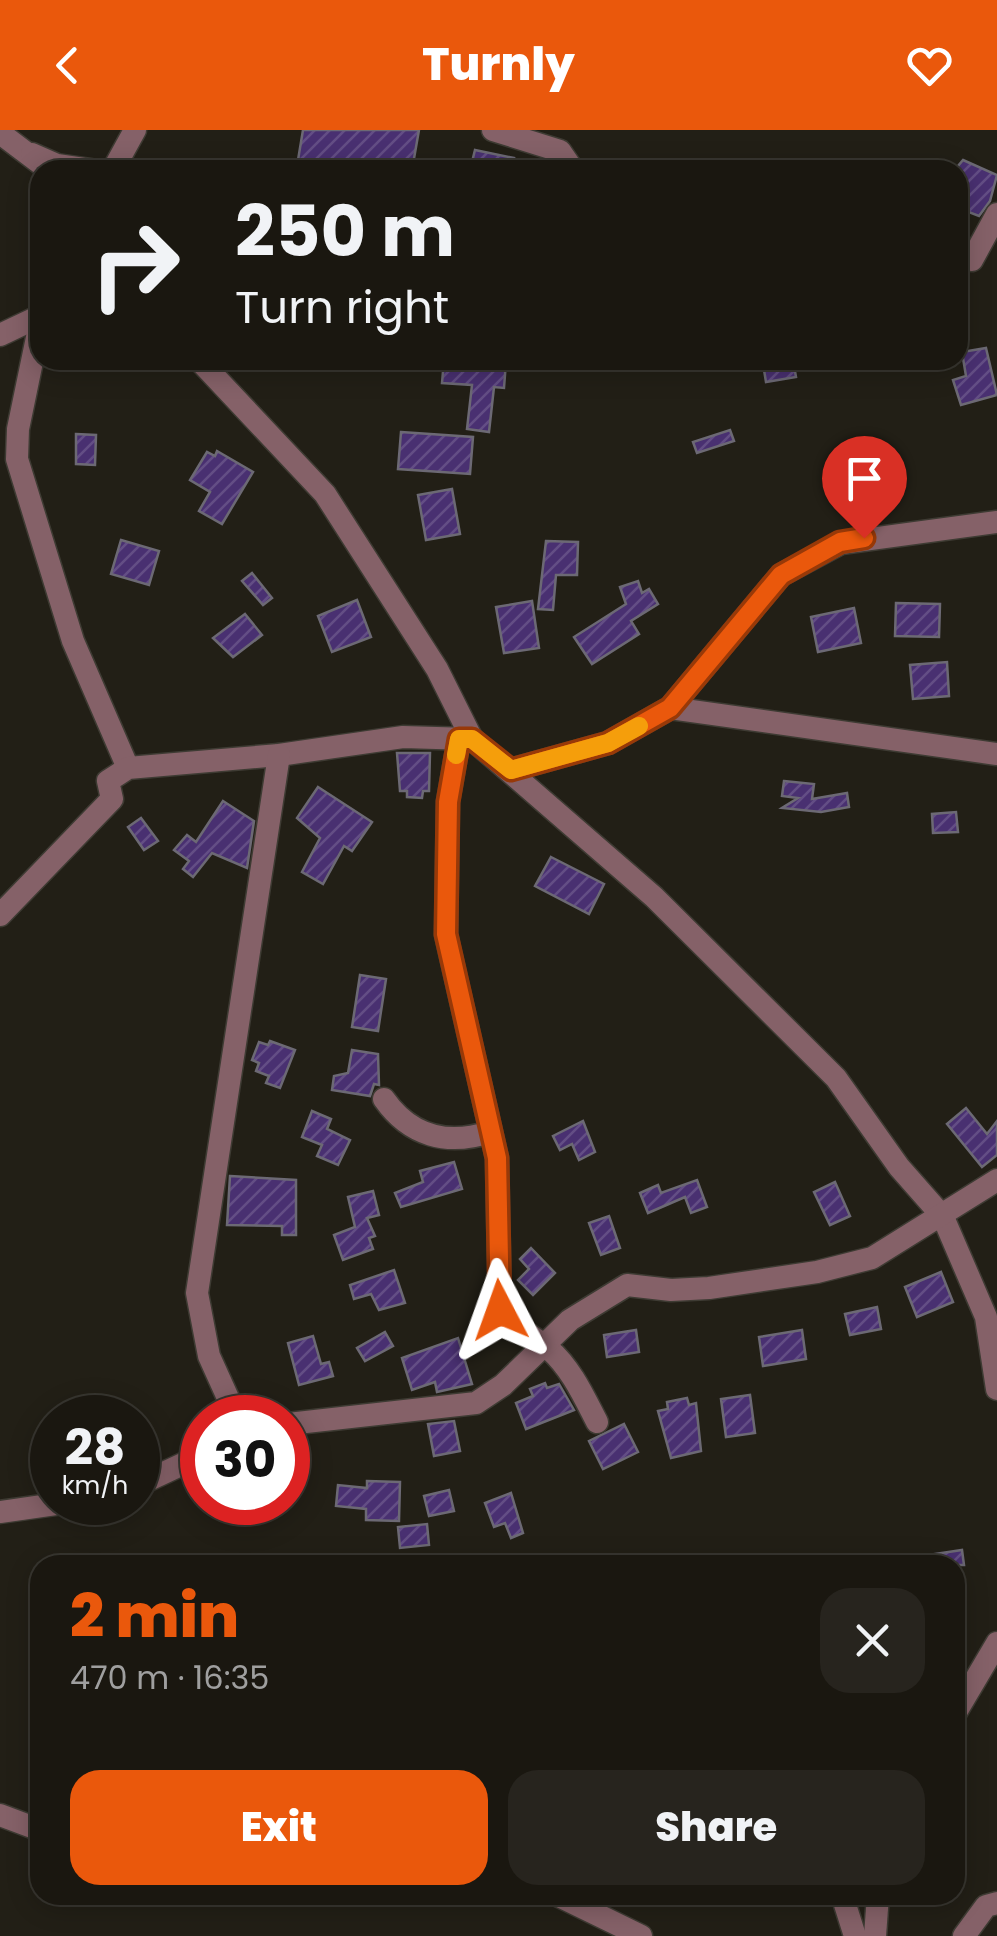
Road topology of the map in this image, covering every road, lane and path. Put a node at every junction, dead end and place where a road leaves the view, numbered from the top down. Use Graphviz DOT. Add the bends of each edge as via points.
graph roads {
  1 [pos="135,130"];
  2 [pos="493,130"];
  3 [pos="0,133"];
  4 [pos="37,160"];
  5 [pos="111,160"];
  6 [pos="566,160"];
  7 [pos="997,214"];
  8 [pos="968,256"];
  9 [pos="997,259"];
  10 [pos="968,260"];
  11 [pos="30,323"];
  12 [pos="0,335"];
  13 [pos="30,369"];
  14 [pos="209,370"];
  15 [pos="997,522"];
  16 [pos="670,708"];
  17 [pos="466,739"];
  18 [pos="997,754"];
  19 [pos="280,755"];
  20 [pos="128,768"];
  21 [pos="511,770"];
  22 [pos="0,915"];
  23 [pos="384,1099"];
  24 [pos="490,1132"];
  25 [pos="997,1180"];
  26 [pos="943,1218"];
  27 [pos="547,1347"];
  28 [pos="997,1389"];
  29 [pos="227,1395"];
  30 [pos="310,1422"];
  31 [pos="597,1422"];
  32 [pos="30,1508"];
  33 [pos="0,1512"];
  34 [pos="997,1643"];
  35 [pos="965,1697"];
  36 [pos="0,1815"];
  37 [pos="30,1826"];
  38 [pos="997,1903"];
  39 [pos="578,1905"];
  40 [pos="845,1905"];
  41 [pos="877,1905"];
  42 [pos="641,1936"];
  43 [pos="855,1936"];
  44 [pos="875,1936"];
  45 [pos="964,1936"];
  1 -- 5 [label="street"];
  2 -- 6 [label="street" via="560,151"];
  3 -- 4 [label="street"];
  7 -- 8 [label="street"];
  9 -- 10 [label="street"];
  11 -- 12 [label="street"];
  13 -- 20 [label="street" via="17,459 73,641"];
  14 -- 17 [label="street" via="325,494 437,668"];
  15 -- 16 [label="street" via="840,542 781,575"];
  16 -- 18 [label="street"];
  16 -- 21 [label="street" via="608,743"];
  17 -- 19 [label="street" via="403,737"];
  17 -- 21 [label="street"];
  17 -- 24 [label="street" via="448,802 446,934"];
  19 -- 20 [label="street"];
  19 -- 29 [label="street" via="197,1293 209,1356"];
  20 -- 22 [label="street" via="108,781 112,799"];
  21 -- 26 [label="street" via="788,1027 836,1078"];
  23 -- 24 [label="street" via="420,1134 468,1140"];
  24 -- 27 [label="street" via="501,1206 500,1310 512,1326"];
  25 -- 26 [label="street"];
  26 -- 27 [label="street" via="872,1258 817,1272 709,1288 627,1285 570,1320"];
  26 -- 28 [label="street" via="986,1317"];
  27 -- 30 [label="street" via="476,1403"];
  27 -- 31 [label="street"];
  32 -- 33 [label="street"];
  34 -- 35 [label="street"];
  36 -- 37 [label="street"];
  38 -- 45 [label="street" via="986,1906"];
  39 -- 42 [label="street"];
  40 -- 43 [label="street"];
  41 -- 44 [label="street"];
}
